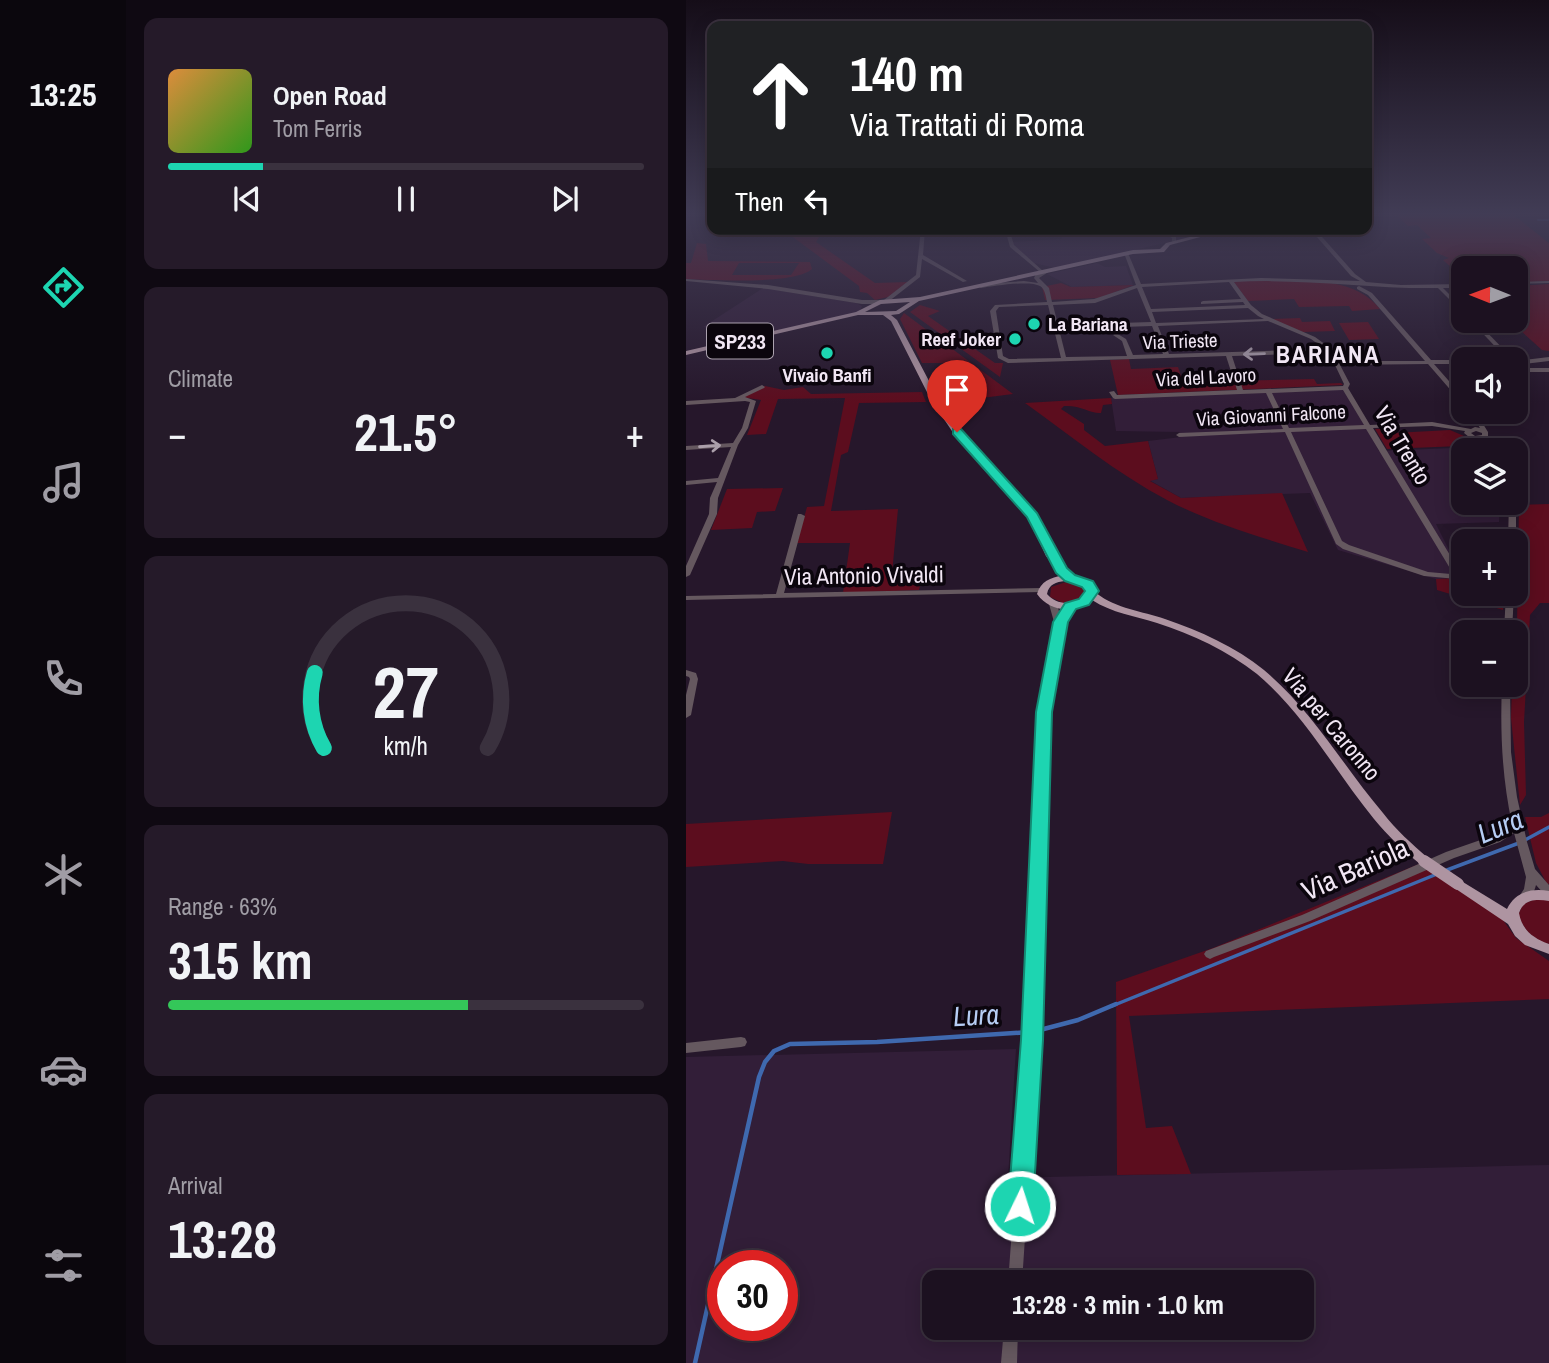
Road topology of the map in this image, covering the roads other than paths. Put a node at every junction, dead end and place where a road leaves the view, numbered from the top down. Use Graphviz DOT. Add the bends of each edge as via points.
graph roads {
  1 [pos="917,277"];
  2 [pos="957,277"];
  3 [pos="1018,277"];
  4 [pos="1037,277"];
  5 [pos="1135,277"];
  6 [pos="1354,277"];
  7 [pos="1355,277"];
  8 [pos="686,280"];
  9 [pos="965,281"];
  10 [pos="1231,281"];
  11 [pos="1548,282"];
  12 [pos="1528,283"];
  13 [pos="1138,286"];
  14 [pos="1357,286"];
  15 [pos="1451,286"];
  16 [pos="976,287"];
  17 [pos="1046,287"];
  18 [pos="1368,287"];
  19 [pos="1451,287"];
  20 [pos="1440,288"];
  21 [pos="836,298"];
  22 [pos="898,299"];
  23 [pos="920,299"];
  24 [pos="1451,299"];
  25 [pos="1245,300"];
  26 [pos="883,301"];
  27 [pos="1050,303"];
  28 [pos="1249,306"];
  29 [pos="907,307"];
  30 [pos="1147,308"];
  31 [pos="876,310"];
  32 [pos="895,316"];
  33 [pos="1268,320"];
  34 [pos="1154,324"];
  35 [pos="1056,327"];
  36 [pos="1485,333"];
  37 [pos="1116,335"];
  38 [pos="1498,347"];
  39 [pos="1331,351"];
  40 [pos="1296,352"];
  41 [pos="686,353"];
  42 [pos="1229,355"];
  43 [pos="1167,356"];
  44 [pos="1131,358"];
  45 [pos="1064,359"];
  46 [pos="1549,359"];
  47 [pos="1427,361"];
  48 [pos="1337,362"];
  49 [pos="1451,362"];
  50 [pos="1528,362"];
  51 [pos="1528,370"];
  52 [pos="1549,370"];
  53 [pos="762,387"];
  54 [pos="1345,387"];
  55 [pos="1451,388"];
  56 [pos="1269,390"];
  57 [pos="1240,391"];
  58 [pos="1112,393"];
  59 [pos="737,400"];
  60 [pos="686,403"];
  61 [pos="1475,424"];
  62 [pos="1480,424"];
  63 [pos="1369,426"];
  64 [pos="1287,430"];
  65 [pos="1470,431"];
  66 [pos="1485,434"];
  67 [pos="1179,435"];
  68 [pos="1477,438"];
  69 [pos="1488,438"];
  70 [pos="735,445"];
  71 [pos="686,448"];
  72 [pos="721,480"];
  73 [pos="686,483"];
  74 [pos="801,516"];
  75 [pos="691,552"];
  76 [pos="1051,556"];
  77 [pos="686,575"];
  78 [pos="1070,578"];
  79 [pos="1055,580"];
  80 [pos="1042,590"];
  81 [pos="1092,594"];
  82 [pos="779,596"];
  83 [pos="686,597"];
  84 [pos="1053,604"];
  85 [pos="1075,605"];
  86 [pos="1118,608"];
  87 [pos="1058,631"];
  88 [pos="686,673"];
  89 [pos="1505,697"];
  90 [pos="686,715"];
  91 [pos="1519,831"];
  92 [pos="1529,867"];
  93 [pos="1464,888"];
  94 [pos="1549,894"];
  95 [pos="1523,898"];
  96 [pos="1513,919"];
  97 [pos="1546,950"];
  98 [pos="1210,954"];
  99 [pos="741,1042"];
  100 [pos="686,1048"];
  101 [pos="1016,1270"];
  102 [pos="1011,1340"];
  103 [pos="1009,1363"];
  1 -- 22 [label="street"];
  2 -- 9 [label="street"];
  3 -- 16 [label="main road"];
  4 -- 17 [label="street"];
  5 -- 13 [label="street"];
  6 -- 14 [label="street"];
  7 -- 18 [label="street"];
  8 -- 21 [label="street"];
  10 -- 13 [label="street"];
  10 -- 14 [label="street" via="1279,279"];
  10 -- 25 [label="street"];
  11 -- 12 [label="street"];
  13 -- 27 [label="street" via="1098,301"];
  13 -- 30 [label="street"];
  14 -- 18 [label="street"];
  14 -- 18 [label="street"];
  15 -- 18 [label="street"];
  16 -- 17 [label="street" via="1024,282"];
  16 -- 23 [label="main road"];
  17 -- 27 [label="street"];
  18 -- 20 [label="street"];
  18 -- 47 [label="street"];
  19 -- 20 [label="street"];
  20 -- 24 [label="street"];
  21 -- 26 [label="street"];
  21 -- 31 [label="street"];
  22 -- 23 [label="main road"];
  22 -- 26 [label="main road"];
  22 -- 29 [label="main road"];
  23 -- 29 [label="main road"];
  25 -- 28 [label="street"];
  25 -- 30 [label="street"];
  26 -- 31 [label="main road"];
  27 -- 35 [label="street"];
  27 -- 45 [label="street, Via Trieste" via="994,307 1001,359"];
  28 -- 30 [label="street"];
  28 -- 33 [label="street"];
  29 -- 32 [label="main road"];
  30 -- 34 [label="street"];
  31 -- 32 [label="main road"];
  31 -- 41 [label="main road, SP233"];
  32 -- 76 [label="main road" via="935,400 957,432 1032,516"];
  33 -- 34 [label="street"];
  33 -- 39 [label="street" via="1313,338"];
  34 -- 35 [label="street"];
  34 -- 43 [label="street"];
  35 -- 45 [label="street"];
  36 -- 38 [label="street"];
  37 -- 44 [label="street" via="1124,340"];
  39 -- 40 [label="street, Via Trieste"];
  39 -- 48 [label="street, Via Trento"];
  40 -- 42 [label="street, Via Trieste, one-way"];
  40 -- 48 [label="street" via="1307,363"];
  42 -- 43 [label="street, Via Trieste"];
  42 -- 57 [label="street"];
  43 -- 44 [label="street, Via Trieste"];
  44 -- 45 [label="street, Via Trieste"];
  46 -- 50 [label="street"];
  47 -- 48 [label="street"];
  47 -- 49 [label="street"];
  47 -- 55 [label="street"];
  48 -- 54 [label="street, Via Trento"];
  51 -- 52 [label="street"];
  53 -- 59 [label="street"];
  54 -- 56 [label="street, Via del Lavoro"];
  54 -- 63 [label="street, Via Trento"];
  56 -- 57 [label="street, Via del Lavoro"];
  56 -- 64 [label="street"];
  57 -- 58 [label="street, Via del Lavoro" via="1118,397"];
  59 -- 60 [label="street"];
  59 -- 70 [label="street" via="752,400"];
  61 -- 65 [label="street"];
  62 -- 66 [label="street"];
  63 -- 64 [label="street, Via Giovanni Falcone"];
  63 -- 64 [label="street, Via Trento" via="1456,575 1427,574 1339,542"];
  63 -- 65 [label="street, Via Giovanni Falcone" via="1432,424"];
  64 -- 67 [label="street, Via Giovanni Falcone"];
  65 -- 66 [label="street"];
  65 -- 68 [label="street"];
  66 -- 68 [label="street"];
  66 -- 69 [label="street"];
  71 -- 70 [label="street, one-way"];
  70 -- 72 [label="street"];
  72 -- 73 [label="street"];
  72 -- 75 [label="street" via="713,514"];
  74 -- 82 [label="street"];
  75 -- 77 [label="street"];
  76 -- 78 [label="main road"];
  76 -- 79 [label="main road"];
  78 -- 79 [label="main road"];
  78 -- 81 [label="main road" via="1088,584"];
  79 -- 80 [label="main road"];
  80 -- 82 [label="street, Via Antonio Vivaldi"];
  80 -- 84 [label="main road"];
  81 -- 85 [label="main road"];
  81 -- 86 [label="main road"];
  82 -- 83 [label="street, Via Antonio Vivaldi"];
  84 -- 85 [label="main road"];
  84 -- 87 [label="street"];
  85 -- 86 [label="main road"];
  85 -- 87 [label="street"];
  86 -- 93 [label="main road, Via per Caronno, bridge" via="1195,634 1246,662 1276,687 1392,830 1424,861"];
  87 -- 101 [label="street" via="1044,712 1032,1040"];
  88 -- 90 [label="street" via="694,679"];
  89 -- 91 [label="street" via="1508,761"];
  91 -- 92 [label="street"];
  91 -- 98 [label="street, Via Bariola"];
  92 -- 94 [label="street"];
  92 -- 95 [label="street" via="1532,886"];
  93 -- 95 [label="main road" via="1496,900"];
  93 -- 96 [label="main road"];
  94 -- 95 [label="main road"];
  95 -- 96 [label="main road" via="1514,907"];
  96 -- 97 [label="main road" via="1522,935"];
  99 -- 100 [label="street"];
  102 -- 103 [label="street"];
}
